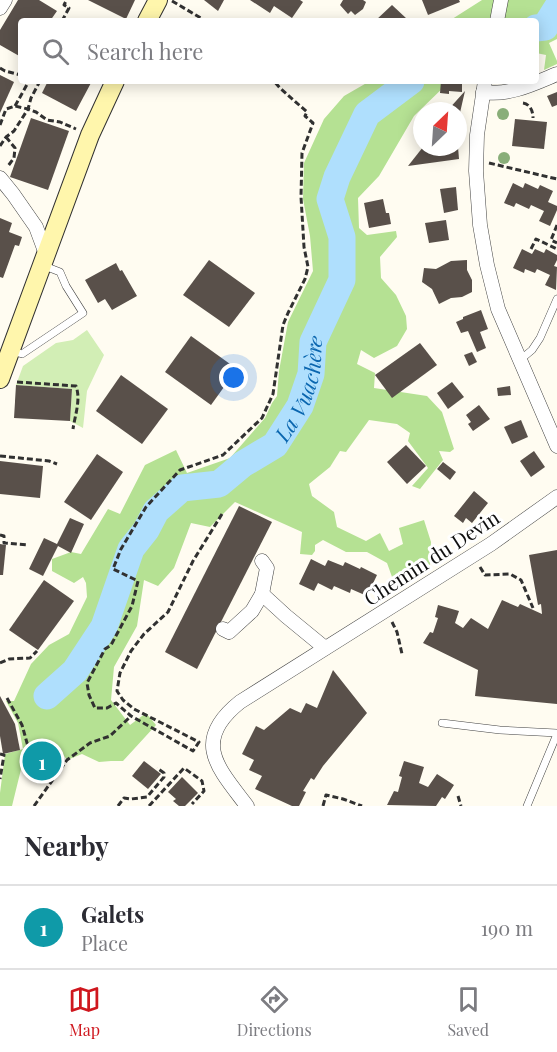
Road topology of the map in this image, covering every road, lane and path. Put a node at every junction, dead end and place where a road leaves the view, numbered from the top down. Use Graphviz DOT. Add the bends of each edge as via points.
graph roads {
  1 [pos="5,0"];
  2 [pos="158,0"];
  3 [pos="170,0"];
  4 [pos="501,0"];
  5 [pos="66,1"];
  6 [pos="0,8"];
  7 [pos="64,18"];
  8 [pos="149,18"];
  9 [pos="201,18"];
  10 [pos="498,18"];
  11 [pos="0,68"];
  12 [pos="18,74"];
  13 [pos="557,74"];
  14 [pos="539,81"];
  15 [pos="26,84"];
  16 [pos="38,84"];
  17 [pos="114,84"];
  18 [pos="277,84"];
  19 [pos="531,84"];
  20 [pos="484,86"];
  21 [pos="519,102"];
  22 [pos="15,106"];
  23 [pos="28,109"];
  24 [pos="533,118"];
  25 [pos="0,125"];
  26 [pos="76,129"];
  27 [pos="6,137"];
  28 [pos="0,146"];
  29 [pos="476,162"];
  30 [pos="0,178"];
  31 [pos="557,179"];
  32 [pos="557,225"];
  33 [pos="557,243"];
  34 [pos="531,249"];
  35 [pos="557,249"];
  36 [pos="44,260"];
  37 [pos="557,299"];
  38 [pos="11,351"];
  39 [pos="520,360"];
  40 [pos="6,380"];
  41 [pos="73,429"];
  42 [pos="557,446"];
  43 [pos="0,456"];
  44 [pos="57,464"];
  45 [pos="557,497"];
  46 [pos="222,514"];
  47 [pos="0,535"];
  48 [pos="28,545"];
  49 [pos="472,556"];
  50 [pos="262,561"];
  51 [pos="262,594"];
  52 [pos="533,608"];
  53 [pos="387,609"];
  54 [pos="252,611"];
  55 [pos="286,616"];
  56 [pos="223,630"];
  57 [pos="325,648"];
  58 [pos="37,651"];
  59 [pos="402,654"];
  60 [pos="0,663"];
  61 [pos="7,698"];
  62 [pos="131,716"];
  63 [pos="442,723"];
  64 [pos="557,733"];
  65 [pos="29,750"];
  66 [pos="0,754"];
  67 [pos="157,768"];
  68 [pos="0,778"];
  69 [pos="156,785"];
  70 [pos="162,793"];
  71 [pos="458,796"];
  72 [pos="192,804"];
  73 [pos="34,806"];
  74 [pos="117,806"];
  75 [pos="149,806"];
  76 [pos="247,806"];
  77 [pos="323,806"];
  78 [pos="362,806"];
  79 [pos="461,806"];
  80 [pos="527,806"];
  1 -- 6 [label="street"];
  2 -- 8 [label="street"];
  3 -- 9 [label="path"];
  4 -- 10 [label="street"];
  5 -- 7 [label="path" via="64,5 69,8"];
  11 -- 12 [label="path"];
  13 -- 14 [label="street"];
  15 -- 22 [label="path"];
  16 -- 23 [label="path"];
  17 -- 36 [label="street" via="90,135"];
  18 -- 62 [label="path" via="307,112 304,116 313,123 302,153 301,197 308,267 283,326 273,394 262,418 223,454 180,470 146,507 113,569 138,581 132,606 87,682 96,708 116,703"];
  19 -- 20 [label="street" via="494,93"];
  20 -- 29 [label="street"];
  21 -- 24 [label="path" via="530,108"];
  22 -- 23 [label="path"];
  22 -- 25 [label="path" via="6,109"];
  23 -- 26 [label="path"];
  23 -- 27 [label="path"];
  27 -- 28 [label="path"];
  27 -- 30 [label="path" via="15,148 14,158"];
  29 -- 31 [label="path"];
  29 -- 39 [label="street" via="487,265 498,309"];
  30 -- 36 [label="street" via="36,227"];
  32 -- 33 [label="path" via="551,240"];
  34 -- 35 [label="path" via="536,239"];
  36 -- 38 [label="street"];
  36 -- 38 [label="lane" via="60,272 83,313 22,354"];
  37 -- 39 [label="lane" via="540,338"];
  38 -- 40 [label="street"];
  39 -- 42 [label="street"];
  40 -- 41 [label="path" via="76,386"];
  43 -- 44 [label="path"];
  45 -- 49 [label="street, Chemin du Devin"];
  46 -- 62 [label="path" via="168,612 131,651 120,673 117,691 134,709 199,742 193,751"];
  47 -- 48 [label="path" via="4,536 3,543"];
  49 -- 52 [label="path" via="485,575 510,574 521,580"];
  49 -- 53 [label="street, Chemin du Devin"];
  50 -- 51 [label="street" via="267,568"];
  51 -- 54 [label="street"];
  51 -- 55 [label="street"];
  53 -- 57 [label="street, Chemin du Devin"];
  53 -- 59 [label="path"];
  54 -- 55 [label="street"];
  54 -- 56 [label="street" via="229,632"];
  55 -- 57 [label="street"];
  57 -- 76 [label="street, Chemin du Devin" via="240,702 225,715 214,733 217,766"];
  58 -- 60 [label="path" via="30,658 9,658"];
  61 -- 65 [label="path" via="22,725"];
  62 -- 73 [label="path" via="110,736 90,743 67,760"];
  63 -- 64 [label="lane"];
  64 -- 80 [label="lane"];
  66 -- 68 [label="path" via="4,755"];
  67 -- 69 [label="path" via="164,777"];
  69 -- 70 [label="path"];
  69 -- 74 [label="path" via="147,797 124,798"];
  70 -- 72 [label="path" via="184,768 202,781 204,791"];
  70 -- 75 [label="path"];
  71 -- 79 [label="path"];
  77 -- 78 [label="path" via="326,795"];
}
